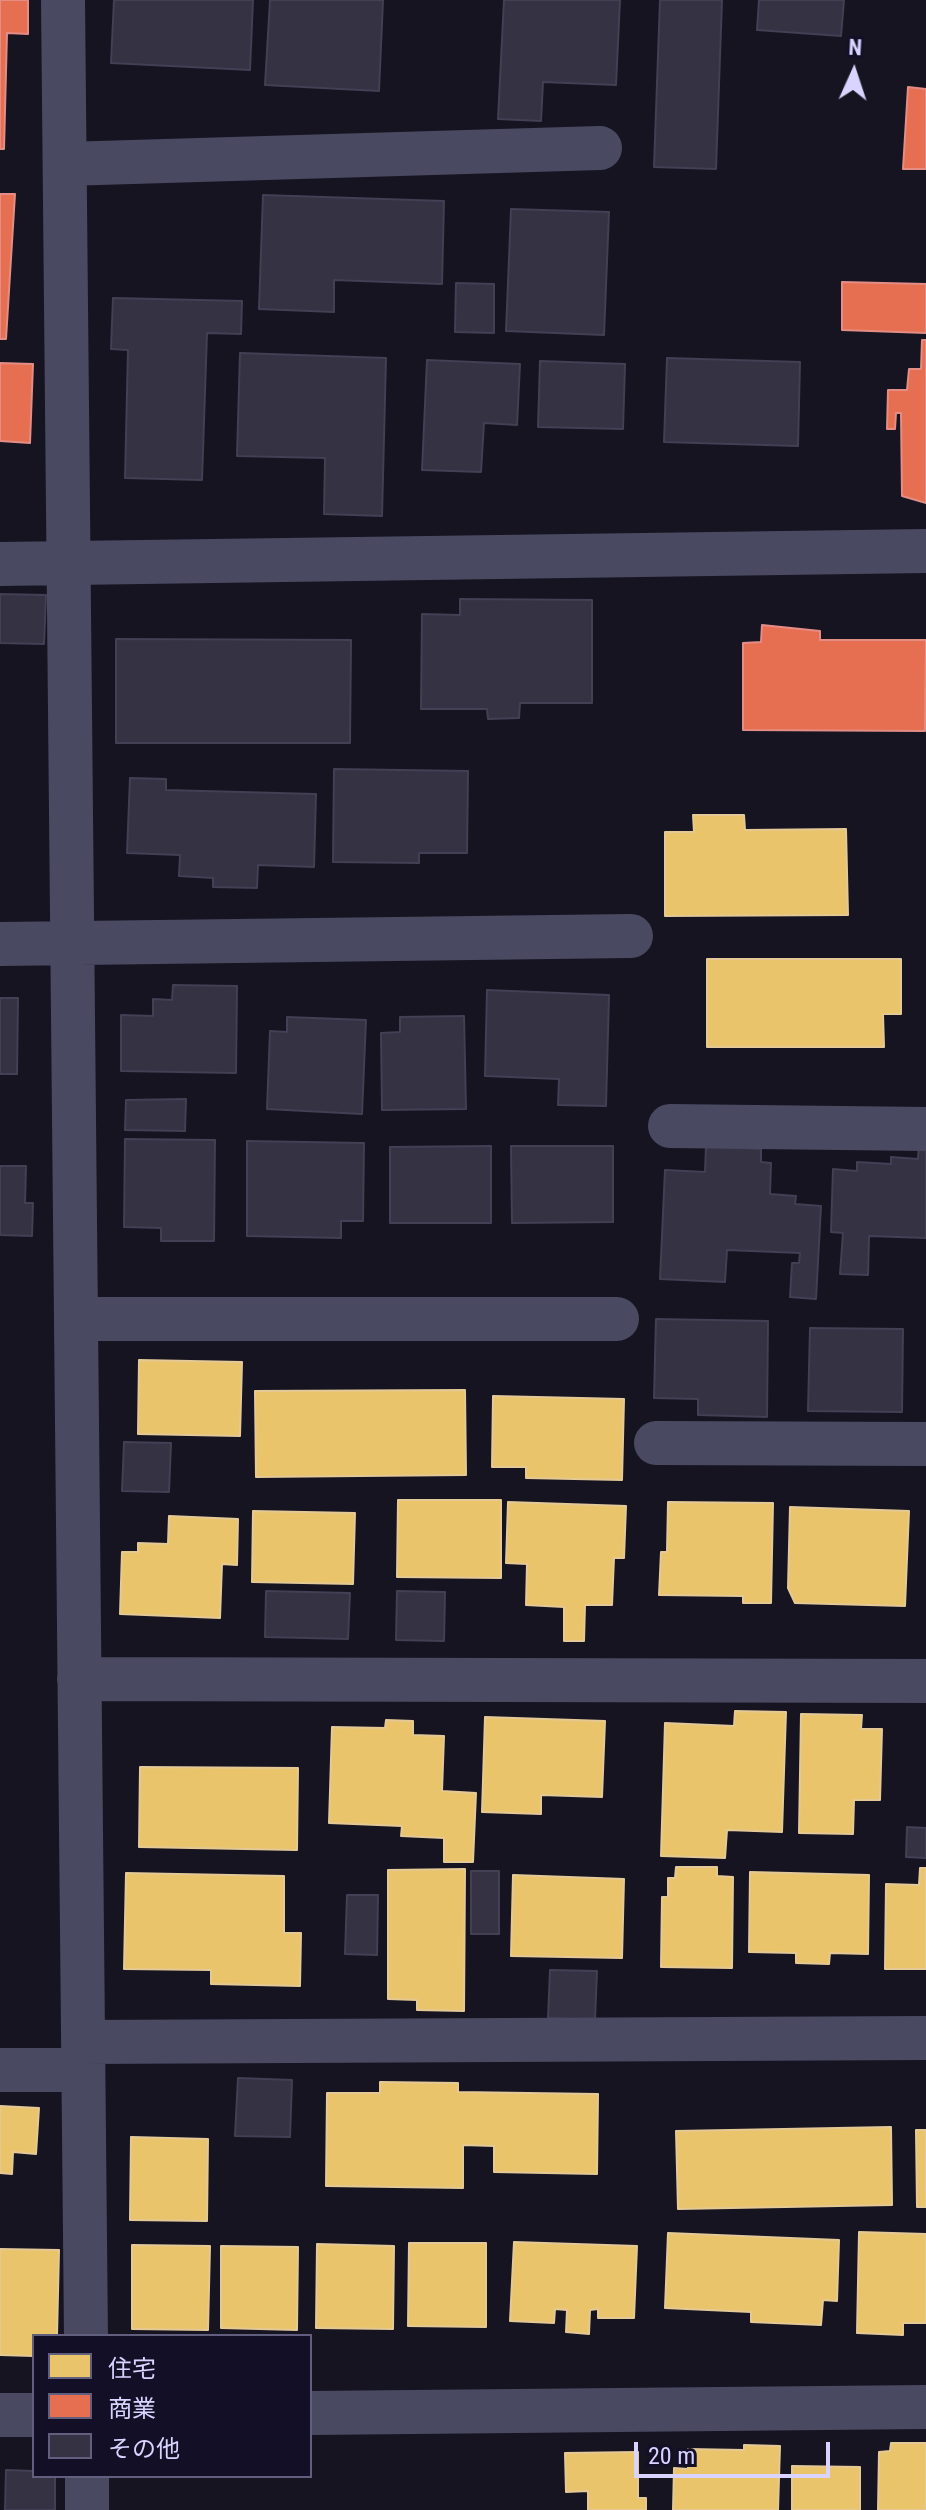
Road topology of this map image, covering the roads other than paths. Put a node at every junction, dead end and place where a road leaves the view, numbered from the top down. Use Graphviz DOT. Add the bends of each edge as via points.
graph roads {
  1 [pos="63,0"];
  2 [pos="600,148"];
  3 [pos="65,164"];
  4 [pos="926,551"];
  5 [pos="0,564"];
  6 [pos="69,564"];
  7 [pos="631,936"];
  8 [pos="72,942"];
  9 [pos="0,944"];
  10 [pos="670,1126"];
  11 [pos="926,1129"];
  12 [pos="76,1319"];
  13 [pos="617,1319"];
  14 [pos="656,1443"];
  15 [pos="926,1444"];
  16 [pos="79,1679"];
  17 [pos="926,1681"];
  18 [pos="926,2038"];
  19 [pos="83,2056"];
  20 [pos="0,2070"];
  21 [pos="86,2334"];
  22 [pos="926,2407"];
  23 [pos="312,2413"];
  24 [pos="0,2415"];
  25 [pos="32,2415"];
  26 [pos="87,2478"];
  27 [pos="87,2510"];
  1 -- 3 [label="street"];
  2 -- 3 [label="street"];
  3 -- 6 [label="street"];
  4 -- 6 [label="street"];
  5 -- 6 [label="street"];
  6 -- 8 [label="street"];
  7 -- 8 [label="street"];
  8 -- 9 [label="street"];
  8 -- 12 [label="street"];
  10 -- 11 [label="street"];
  12 -- 13 [label="street"];
  12 -- 16 [label="street"];
  14 -- 15 [label="street"];
  16 -- 17 [label="street"];
  16 -- 19 [label="street"];
  18 -- 19 [label="street"];
  19 -- 20 [label="street"];
  19 -- 21 [label="street"];
  22 -- 23 [label="street"];
  24 -- 25 [label="street"];
  26 -- 27 [label="street"];
}
